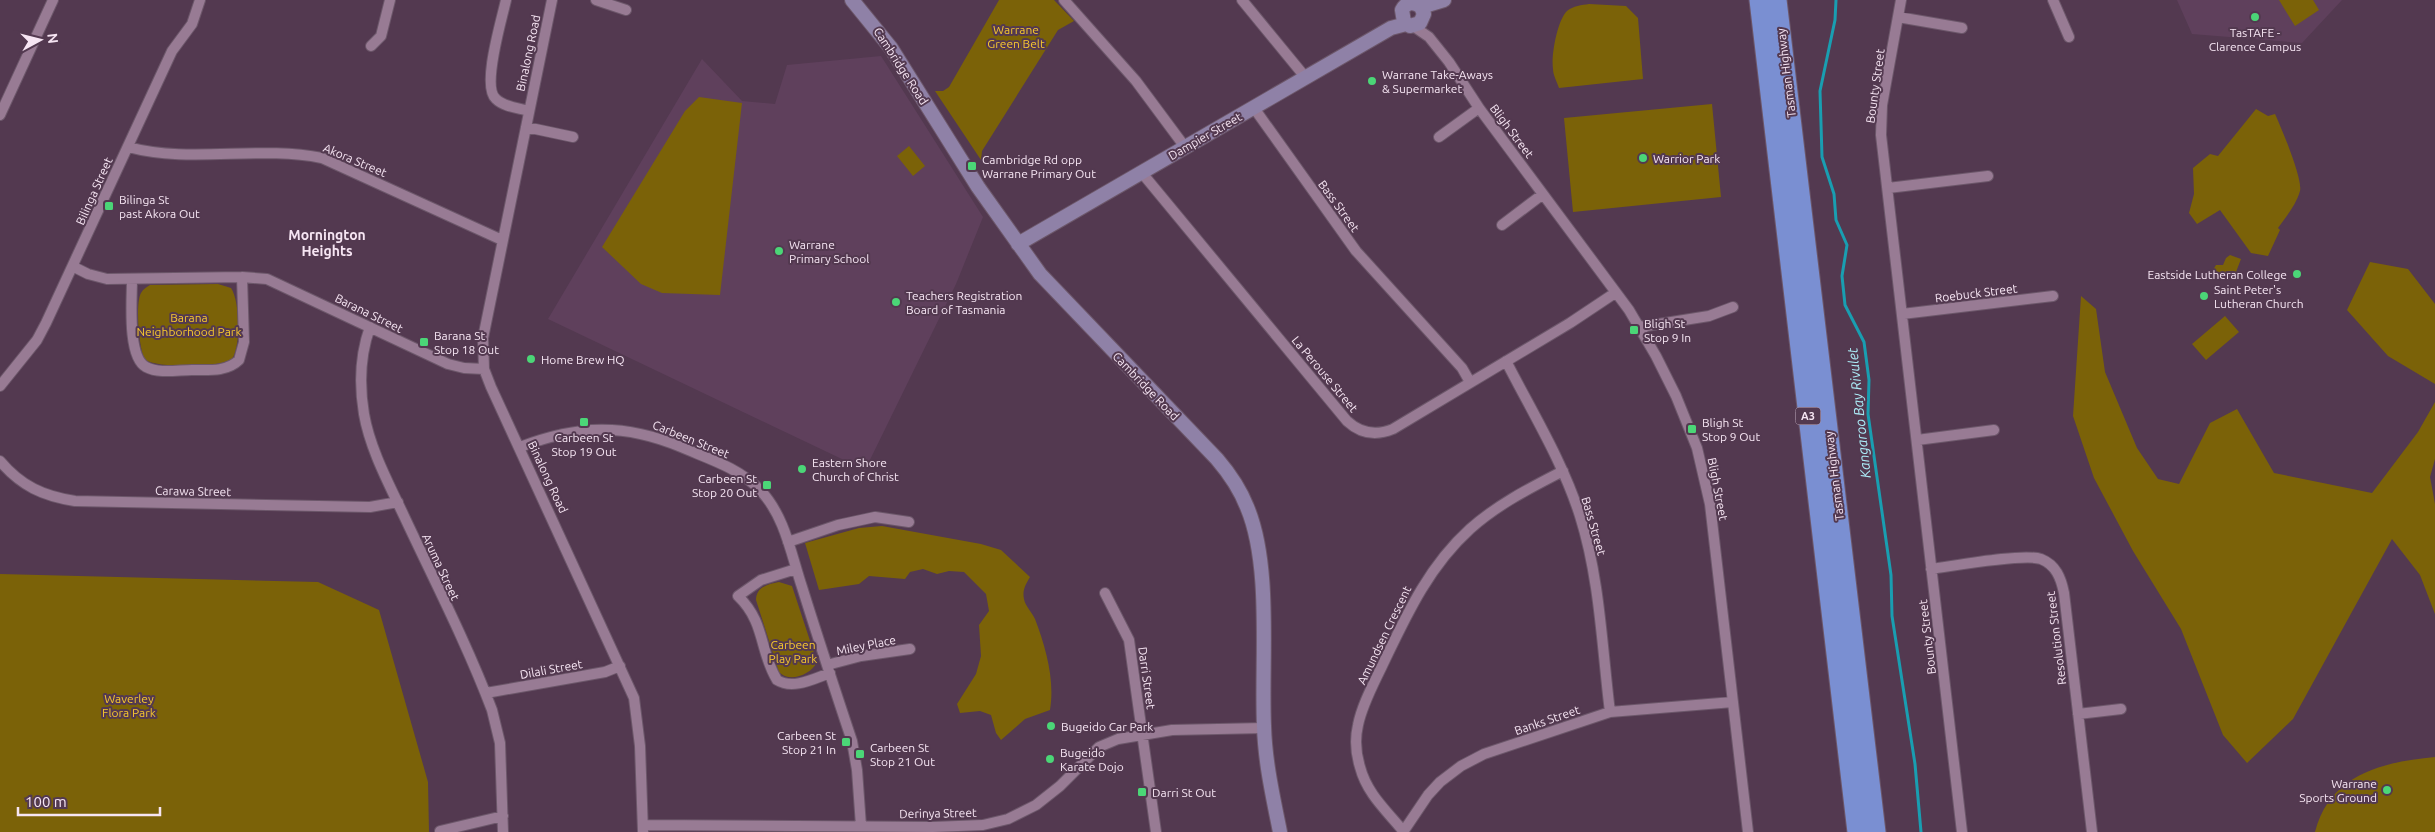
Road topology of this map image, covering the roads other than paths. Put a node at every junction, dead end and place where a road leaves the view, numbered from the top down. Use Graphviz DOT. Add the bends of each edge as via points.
graph roads {
  1 [pos="53,0"];
  2 [pos="200,0"];
  3 [pos="390,0"];
  4 [pos="506,0"];
  5 [pos="552,0"];
  6 [pos="596,0"];
  7 [pos="852,0"];
  8 [pos="1064,0"];
  9 [pos="1242,0"];
  10 [pos="1759,0"];
  11 [pos="1777,0"];
  12 [pos="1901,0"];
  13 [pos="2053,0"];
  14 [pos="626,10"];
  15 [pos="1416,10"];
  16 [pos="1898,17"];
  17 [pos="1962,28"];
  18 [pos="2069,37"];
  19 [pos="371,46"];
  20 [pos="1306,78"];
  21 [pos="1254,108"];
  22 [pos="1479,108"];
  23 [pos="529,111"];
  24 [pos="0,115"];
  25 [pos="526,127"];
  26 [pos="573,137"];
  27 [pos="1439,137"];
  28 [pos="128,148"];
  29 [pos="1185,148"];
  30 [pos="1142,173"];
  31 [pos="1988,176"];
  32 [pos="1888,188"];
  33 [pos="1543,194"];
  34 [pos="1502,225"];
  35 [pos="502,240"];
  36 [pos="1018,244"];
  37 [pos="74,267"];
  38 [pos="242,277"];
  39 [pos="132,279"];
  40 [pos="1616,293"];
  41 [pos="2054,296"];
  42 [pos="1733,307"];
  43 [pos="1902,314"];
  44 [pos="1640,327"];
  45 [pos="370,328"];
  46 [pos="1506,361"];
  47 [pos="484,369"];
  48 [pos="1470,382"];
  49 [pos="0,386"];
  50 [pos="1994,430"];
  51 [pos="1917,440"];
  52 [pos="520,447"];
  53 [pos="0,461"];
  54 [pos="1563,471"];
  55 [pos="398,502"];
  56 [pos="902,508"];
  57 [pos="788,542"];
  58 [pos="796,569"];
  59 [pos="1931,569"];
  60 [pos="1105,593"];
  61 [pos="910,649"];
  62 [pos="1836,658"];
  63 [pos="620,666"];
  64 [pos="828,669"];
  65 [pos="486,693"];
  66 [pos="1733,702"];
  67 [pos="2121,709"];
  68 [pos="1610,712"];
  69 [pos="2078,714"];
  70 [pos="1264,728"];
  71 [pos="1143,733"];
  72 [pos="503,816"];
  73 [pos="861,826"];
  74 [pos="643,828"];
  75 [pos="933,830"];
  76 [pos="440,831"];
  77 [pos="503,832"];
  78 [pos="1156,832"];
  79 [pos="1280,832"];
  80 [pos="1404,832"];
  81 [pos="1748,832"];
  82 [pos="1850,832"];
  83 [pos="1857,832"];
  84 [pos="1876,832"];
  85 [pos="1962,832"];
  86 [pos="2092,832"];
  1 -- 24 [label="street"];
  2 -- 28 [label="street, Bilinga Street" via="192,24 172,51"];
  3 -- 19 [label="street" via="381,36"];
  4 -- 23 [label="street, Binalong Road" via="490,89 498,101"];
  5 -- 23 [label="street, Binalong Road"];
  6 -- 14 [label="street"];
  7 -- 36 [label="main road, Cambridge Road" via="891,48"];
  8 -- 29 [label="street" via="1136,81"];
  9 -- 20 [label="street"];
  10 -- 62 [label="highway, Tasman Highway / A3"];
  11 -- 84 [label="highway, Tasman Highway / A3"];
  12 -- 16 [label="street, Bounty Street"];
  13 -- 18 [label="street"];
  15 -- 20 [label="main road, Dampier Street" via="1392,28"];
  15 -- 22 [label="street, Bligh Street" via="1429,37"];
  16 -- 17 [label="street"];
  16 -- 32 [label="street, Bounty Street" via="1881,116"];
  20 -- 21 [label="main road, Dampier Street"];
  21 -- 29 [label="main road, Dampier Street"];
  21 -- 48 [label="street, Bass Street" via="1356,251 1462,368"];
  22 -- 27 [label="street, Bligh Street"];
  22 -- 33 [label="street, Bligh Street"];
  23 -- 25 [label="street, Binalong Road"];
  25 -- 26 [label="street"];
  25 -- 35 [label="street, Binalong Road"];
  28 -- 35 [label="street, Akora Street" via="159,154 282,153 322,158"];
  28 -- 37 [label="street, Bilinga Street"];
  29 -- 30 [label="main road, Dampier Street"];
  30 -- 36 [label="main road, Dampier Street"];
  30 -- 48 [label="street, La Perouse Street" via="1354,427 1372,434 1387,431"];
  31 -- 32 [label="street"];
  32 -- 43 [label="street, Bounty Street"];
  33 -- 34 [label="street"];
  33 -- 40 [label="street, Bligh Street"];
  35 -- 47 [label="street, Binalong Road" via="483,338"];
  36 -- 70 [label="main road, Cambridge Road" via="1056,293 1217,459 1239,490 1252,520 1258,546"];
  37 -- 39 [label="street, Barana Street" via="98,277"];
  37 -- 49 [label="street, Bilinga Street" via="37,340"];
  38 -- 39 [label="street, Barana Street"];
  38 -- 39 [label="street" via="242,355 230,367 198,370 156,370 145,366 136,357"];
  38 -- 45 [label="street, Barana Street" via="275,281"];
  40 -- 44 [label="street, Bligh Street"];
  40 -- 46 [label="street, La Perouse Street"];
  41 -- 43 [label="street, Roebuck Street"];
  42 -- 44 [label="street" via="1709,316"];
  43 -- 51 [label="street, Bounty Street"];
  44 -- 66 [label="street, Bligh Street" via="1676,396 1704,475"];
  45 -- 47 [label="street, Barana Street" via="448,364"];
  45 -- 55 [label="street, Aruma Street" via="361,364 364,414 375,450"];
  46 -- 48 [label="street, La Perouse Street"];
  46 -- 54 [label="street, Bass Street"];
  47 -- 52 [label="street, Binalong Road"];
  50 -- 51 [label="street"];
  51 -- 59 [label="street, Bounty Street"];
  52 -- 57 [label="street, Carbeen Street" via="555,436 596,430 628,430 658,437 745,477 774,507"];
  52 -- 63 [label="street, Binalong Road"];
  53 -- 55 [label="street, Carawa Street" via="32,490 75,501 370,507"];
  54 -- 68 [label="street, Bass Street" via="1588,546"];
  54 -- 80 [label="street, Amundsen Crescent" via="1494,510 1447,552 1412,602 1370,691 1358,726 1360,768 1374,798"];
  55 -- 65 [label="street, Aruma Street"];
  56 -- 57 [label="street" via="904,521 875,517 838,525"];
  57 -- 58 [label="street, Carbeen Street"];
  58 -- 64 [label="street, Carbeen Street"];
  58 -- 64 [label="street" via="761,580 738,596 756,618 777,680 795,684"];
  59 -- 69 [label="street, Resolution Street" via="2029,558 2052,566 2060,577 2064,593"];
  59 -- 85 [label="street, Bounty Street"];
  60 -- 71 [label="street, Darri Street" via="1129,640"];
  61 -- 64 [label="street, Miley Place" via="861,656"];
  62 -- 82 [label="highway"];
  62 -- 83 [label="highway, Tasman Highway / A3"];
  63 -- 65 [label="street, Dilali Street" via="605,672"];
  63 -- 74 [label="street, Binalong Road" via="634,698 638,719"];
  64 -- 73 [label="street, Carbeen Street" via="855,756"];
  65 -- 72 [label="street, Aruma Street" via="500,743"];
  66 -- 68 [label="street, Banks Street"];
  66 -- 81 [label="street, Bligh Street"];
  67 -- 69 [label="street"];
  68 -- 80 [label="street, Banks Street" via="1484,754 1461,766 1428,795"];
  69 -- 86 [label="street, Resolution Street"];
  70 -- 71 [label="street, Derinya Street"];
  70 -- 79 [label="main road, Cambridge Road"];
  71 -- 75 [label="street, Derinya Street" via="1099,748 1053,793 1018,815 983,825"];
  71 -- 78 [label="street, Darri Street"];
  72 -- 76 [label="street"];
  72 -- 77 [label="street, Aruma Street"];
  73 -- 74 [label="street, Derinya Street"];
  73 -- 75 [label="street, Derinya Street"];
}
